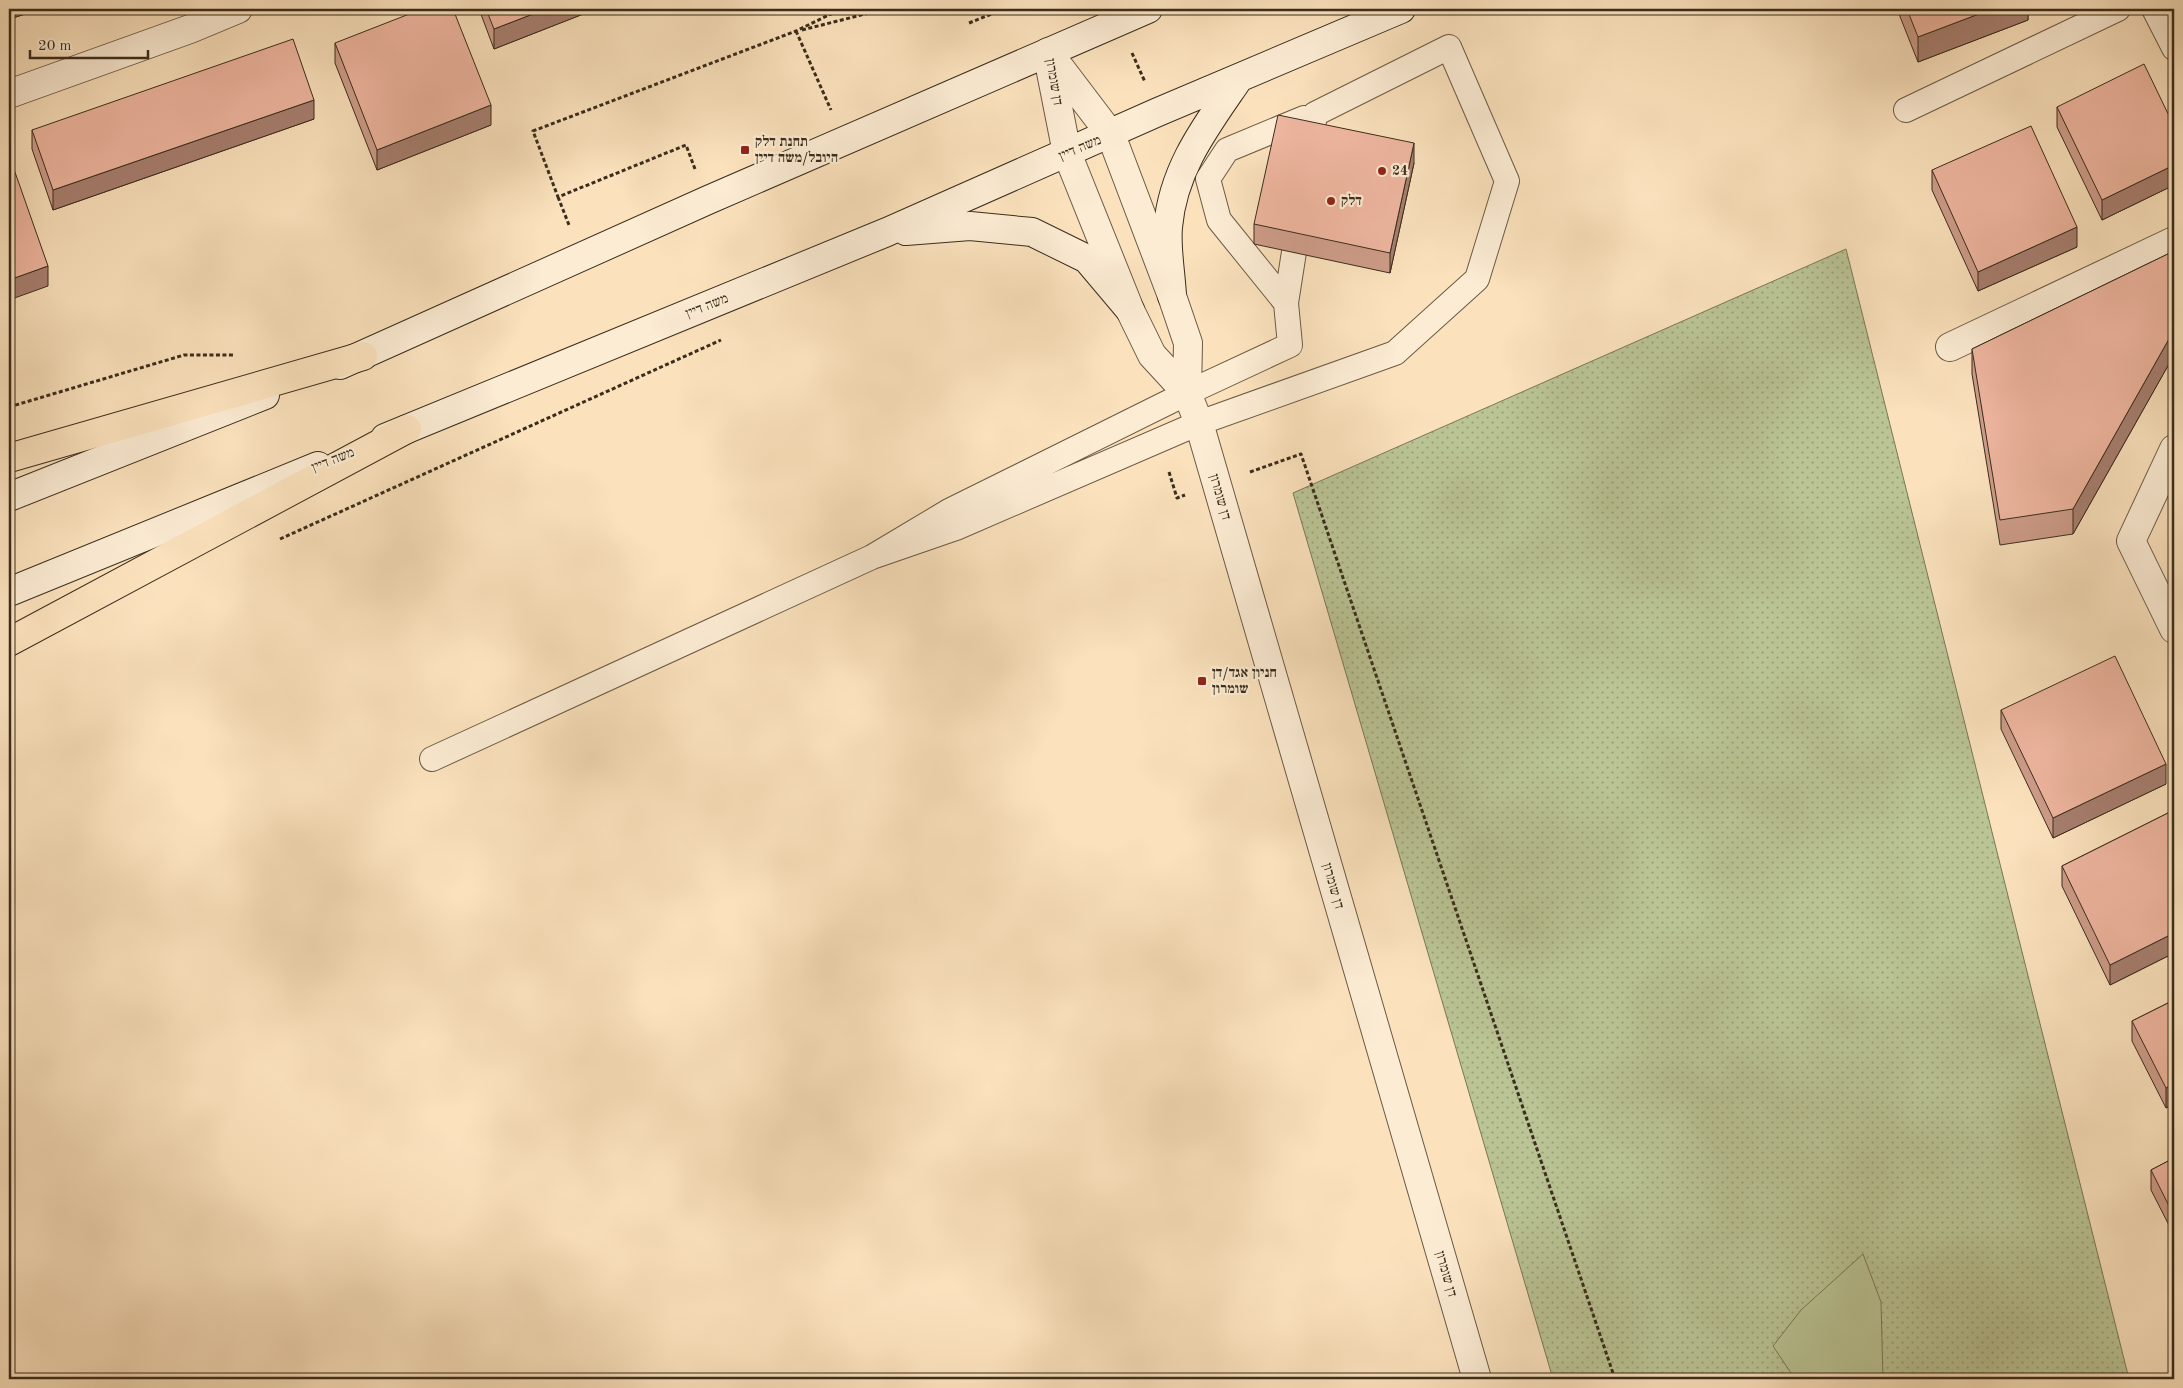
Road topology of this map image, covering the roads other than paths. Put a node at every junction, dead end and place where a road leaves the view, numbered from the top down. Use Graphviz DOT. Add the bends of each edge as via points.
graph roads {
  1 [pos="238,9"];
  2 [pos="1148,9"];
  3 [pos="1401,9"];
  4 [pos="2118,9"];
  5 [pos="2154,9"];
  6 [pos="186,19"];
  7 [pos="2174,48"];
  8 [pos="1048,52"];
  9 [pos="1239,78"];
  10 [pos="9,94"];
  11 [pos="1906,110"];
  12 [pos="1315,114"];
  13 [pos="1111,135"];
  14 [pos="1067,153"];
  15 [pos="887,232"];
  16 [pos="2174,241"];
  17 [pos="1172,296"];
  18 [pos="1286,303"];
  19 [pos="1130,310"];
  20 [pos="1950,347"];
  21 [pos="363,356"];
  22 [pos="1187,393"];
  23 [pos="1198,423"];
  24 [pos="407,429"];
  25 [pos="2174,449"];
  26 [pos="9,458"];
  27 [pos="9,496"];
  28 [pos="872,557"];
  29 [pos="9,592"];
  30 [pos="2174,629"];
  31 [pos="9,642"];
  32 [pos="432,759"];
  33 [pos="1477,1379"];
  1 -- 6 [label="main road"];
  2 -- 8 [label="main road"];
  3 -- 9 [label="main road, משה דיין"];
  4 -- 11 [label="lane"];
  5 -- 7 [label="lane"];
  6 -- 10 [label="main road"];
  8 -- 13 [label="main road, דן שומרון"];
  8 -- 14 [label="main road, דן שומרון"];
  8 -- 21 [label="main road" via="708,200"];
  9 -- 13 [label="main road, משה דיין"];
  9 -- 17 [label="main road" via="1195,142 1179,176 1168,227"];
  12 -- 18 [label="lane"];
  12 -- 18 [label="lane" via="1227,150 1208,179 1219,220"];
  12 -- 23 [label="lane" via="1449,47 1506,181 1477,279 1395,353"];
  13 -- 14 [label="main road, משה דיין"];
  13 -- 17 [label="main road, דן שומרון"];
  14 -- 15 [label="main road, משה דיין"];
  14 -- 19 [label="main road, דן שומרון"];
  15 -- 19 [label="main road" via="970,226 1032,232 1087,259"];
  15 -- 24 [label="main road, משה דיין"];
  16 -- 20 [label="main road"];
  17 -- 22 [label="main road, דן שומרון" via="1188,343"];
  18 -- 22 [label="lane" via="1290,345"];
  19 -- 22 [label="main road, דן שומרון" via="1152,355"];
  21 -- 26 [label="highway"];
  21 -- 27 [label="main road"];
  22 -- 23 [label="main road, דן שומרון"];
  22 -- 28 [label="lane" via="949,511"];
  23 -- 28 [label="lane" via="956,528"];
  23 -- 33 [label="main road, דן שומרון"];
  24 -- 29 [label="main road, משה דיין"];
  24 -- 31 [label="highway"];
  25 -- 30 [label="main road" via="2131,541"];
  28 -- 32 [label="lane"];
}
